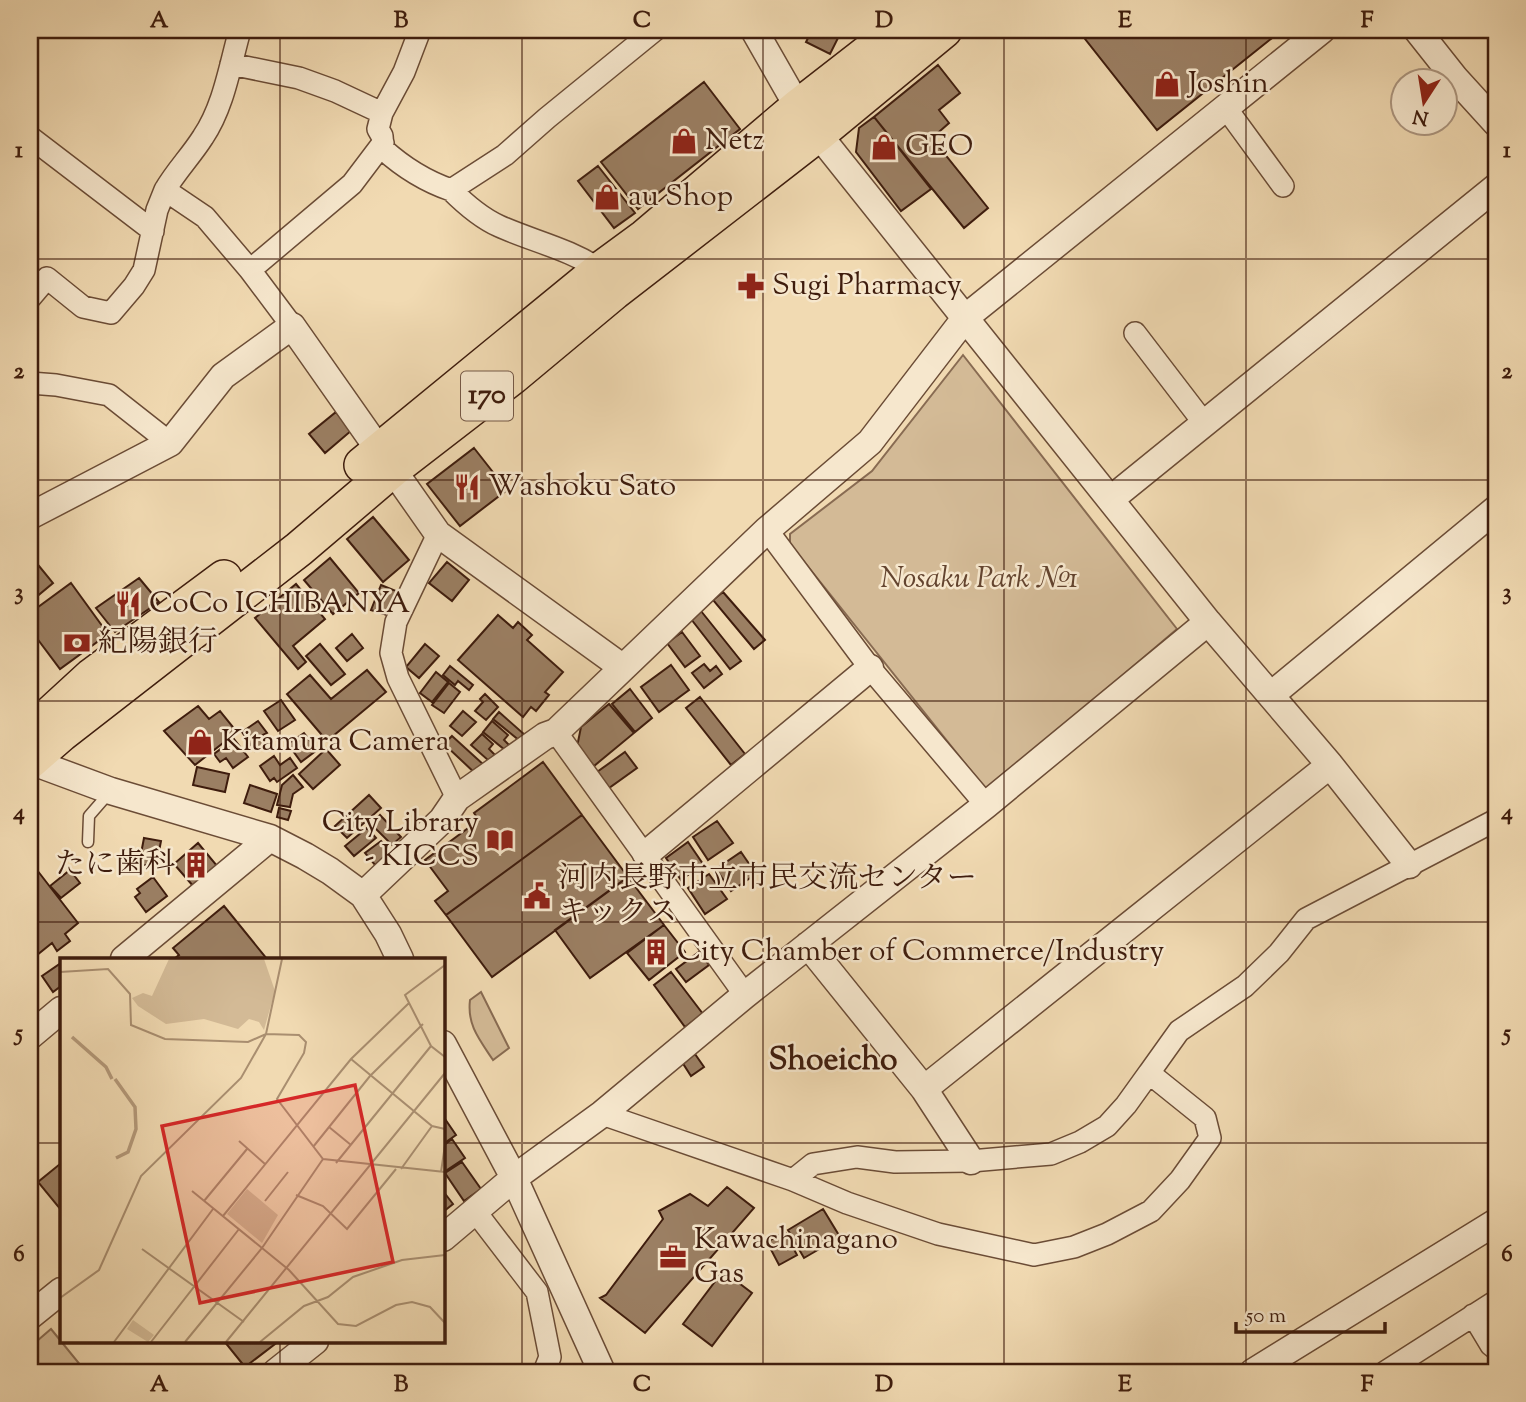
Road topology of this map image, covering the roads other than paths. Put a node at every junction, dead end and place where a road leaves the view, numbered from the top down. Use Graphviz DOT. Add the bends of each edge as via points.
graph roads {
  1 [pos="240,30"];
  2 [pos="420,30"];
  3 [pos="655,30"];
  4 [pos="754,30"];
  5 [pos="897,30"];
  6 [pos="944,30"];
  7 [pos="1322,30"];
  8 [pos="1417,30"];
  9 [pos="231,64"];
  10 [pos="1226,108"];
  11 [pos="382,113"];
  12 [pos="808,120"];
  13 [pos="1496,123"];
  14 [pos="30,137"];
  15 [pos="383,143"];
  16 [pos="1283,186"];
  17 [pos="1496,187"];
  18 [pos="165,190"];
  19 [pos="451,190"];
  20 [pos="153,231"];
  21 [pos="250,270"];
  22 [pos="600,270"];
  23 [pos="30,298"];
  24 [pos="966,317"];
  25 [pos="292,326"];
  26 [pos="1135,333"];
  27 [pos="30,383"];
  28 [pos="1205,423"];
  29 [pos="170,443"];
  30 [pos="386,460"];
  31 [pos="1111,499"];
  32 [pos="1496,509"];
  33 [pos="30,516"];
  34 [pos="767,530"];
  35 [pos="438,534"];
  36 [pos="1208,622"];
  37 [pos="622,667"];
  38 [pos="870,668"];
  39 [pos="1271,695"];
  40 [pos="30,732"];
  41 [pos="556,732"];
  42 [pos="30,761"];
  43 [pos="1330,765"];
  44 [pos="111,791"];
  45 [pos="457,798"];
  46 [pos="986,805"];
  47 [pos="1496,821"];
  48 [pos="270,838"];
  49 [pos="88,842"];
  50 [pos="646,854"];
  51 [pos="1409,865"];
  52 [pos="363,895"];
  53 [pos="808,945"];
  54 [pos="128,958"];
  55 [pos="400,958"];
  56 [pos="745,995"];
  57 [pos="60,1011"];
  58 [pos="30,1036"];
  59 [pos="444,1046"];
  60 [pos="1149,1073"];
  61 [pos="924,1089"];
  62 [pos="602,1114"];
  63 [pos="971,1161"];
  64 [pos="514,1178"];
  65 [pos="793,1180"];
  66 [pos="475,1211"];
  67 [pos="1496,1222"];
  68 [pos="444,1237"];
  69 [pos="60,1292"];
  70 [pos="1496,1301"];
  71 [pos="1474,1315"];
  72 [pos="30,1316"];
  73 [pos="314,1342"];
  74 [pos="1496,1349"];
  75 [pos="276,1372"];
  76 [pos="544,1372"];
  77 [pos="602,1372"];
  78 [pos="1253,1372"];
  79 [pos="1385,1372"];
  1 -- 9 [label="street"];
  2 -- 11 [label="street"];
  3 -- 19 [label="street" via="505,155"];
  4 -- 12 [label="street"];
  5 -- 12 [label="highway, 170"];
  6 -- 12 [label="highway, 170"];
  7 -- 10 [label="street"];
  8 -- 13 [label="street"];
  9 -- 11 [label="street" via="299,78"];
  9 -- 18 [label="street" via="204,136"];
  10 -- 16 [label="street"];
  10 -- 24 [label="street"];
  11 -- 15 [label="street" via="377,128"];
  12 -- 22 [label="highway, 170"];
  12 -- 24 [label="street"];
  12 -- 30 [label="highway, 170" via="515,381"];
  14 -- 20 [label="street"];
  15 -- 19 [label="street" via="383,149 401,166"];
  15 -- 21 [label="street" via="352,184"];
  17 -- 28 [label="street"];
  18 -- 20 [label="street"];
  18 -- 21 [label="street" via="205,217"];
  19 -- 22 [label="street" via="496,225"];
  20 -- 23 [label="street" via="144,270 111,313 83,307 47,278"];
  21 -- 25 [label="street"];
  22 -- 30 [label="highway, 170"];
  24 -- 31 [label="street"];
  24 -- 34 [label="street" via="870,442"];
  25 -- 29 [label="street" via="223,376"];
  25 -- 30 [label="street"];
  26 -- 28 [label="street"];
  27 -- 29 [label="street" via="109,395"];
  28 -- 31 [label="street"];
  29 -- 33 [label="street"];
  30 -- 35 [label="street"];
  30 -- 40 [label="highway, 170" via="92,676"];
  30 -- 42 [label="highway, 170" via="299,549"];
  31 -- 36 [label="street"];
  32 -- 39 [label="street"];
  34 -- 37 [label="street"];
  34 -- 38 [label="street"];
  35 -- 37 [label="street"];
  35 -- 45 [label="street" via="396,622 391,653 398,677"];
  36 -- 39 [label="street"];
  36 -- 46 [label="street"];
  37 -- 41 [label="street"];
  38 -- 46 [label="street"];
  38 -- 50 [label="street"];
  39 -- 43 [label="street"];
  41 -- 45 [label="street"];
  41 -- 50 [label="street"];
  42 -- 44 [label="street"];
  43 -- 51 [label="street"];
  43 -- 61 [label="street"];
  44 -- 48 [label="street"];
  44 -- 49 [label="lane" via="89,816"];
  45 -- 52 [label="street" via="442,820"];
  46 -- 53 [label="street"];
  47 -- 51 [label="street"];
  48 -- 52 [label="street"];
  48 -- 54 [label="street"];
  50 -- 56 [label="street"];
  51 -- 60 [label="street" via="1306,919 1245,986 1178,1031"];
  52 -- 55 [label="street"];
  53 -- 56 [label="street"];
  53 -- 61 [label="street"];
  56 -- 62 [label="street"];
  57 -- 58 [label="street"];
  59 -- 64 [label="street"];
  60 -- 63 [label="street" via="1107,1126 1080,1142 1051,1154"];
  60 -- 65 [label="street" via="1205,1118 1209,1138 1180,1180 1151,1210 1074,1247 1034,1255 938,1234"];
  61 -- 63 [label="street"];
  62 -- 64 [label="street"];
  62 -- 65 [label="street"];
  63 -- 65 [label="street" via="895,1162 858,1157 813,1164"];
  64 -- 66 [label="street"];
  64 -- 77 [label="street"];
  66 -- 68 [label="street"];
  66 -- 76 [label="street" via="537,1292 550,1357"];
  67 -- 78 [label="street"];
  69 -- 72 [label="street"];
  70 -- 71 [label="street"];
  71 -- 74 [label="street"];
  71 -- 79 [label="street"];
  73 -- 75 [label="street"];
}
